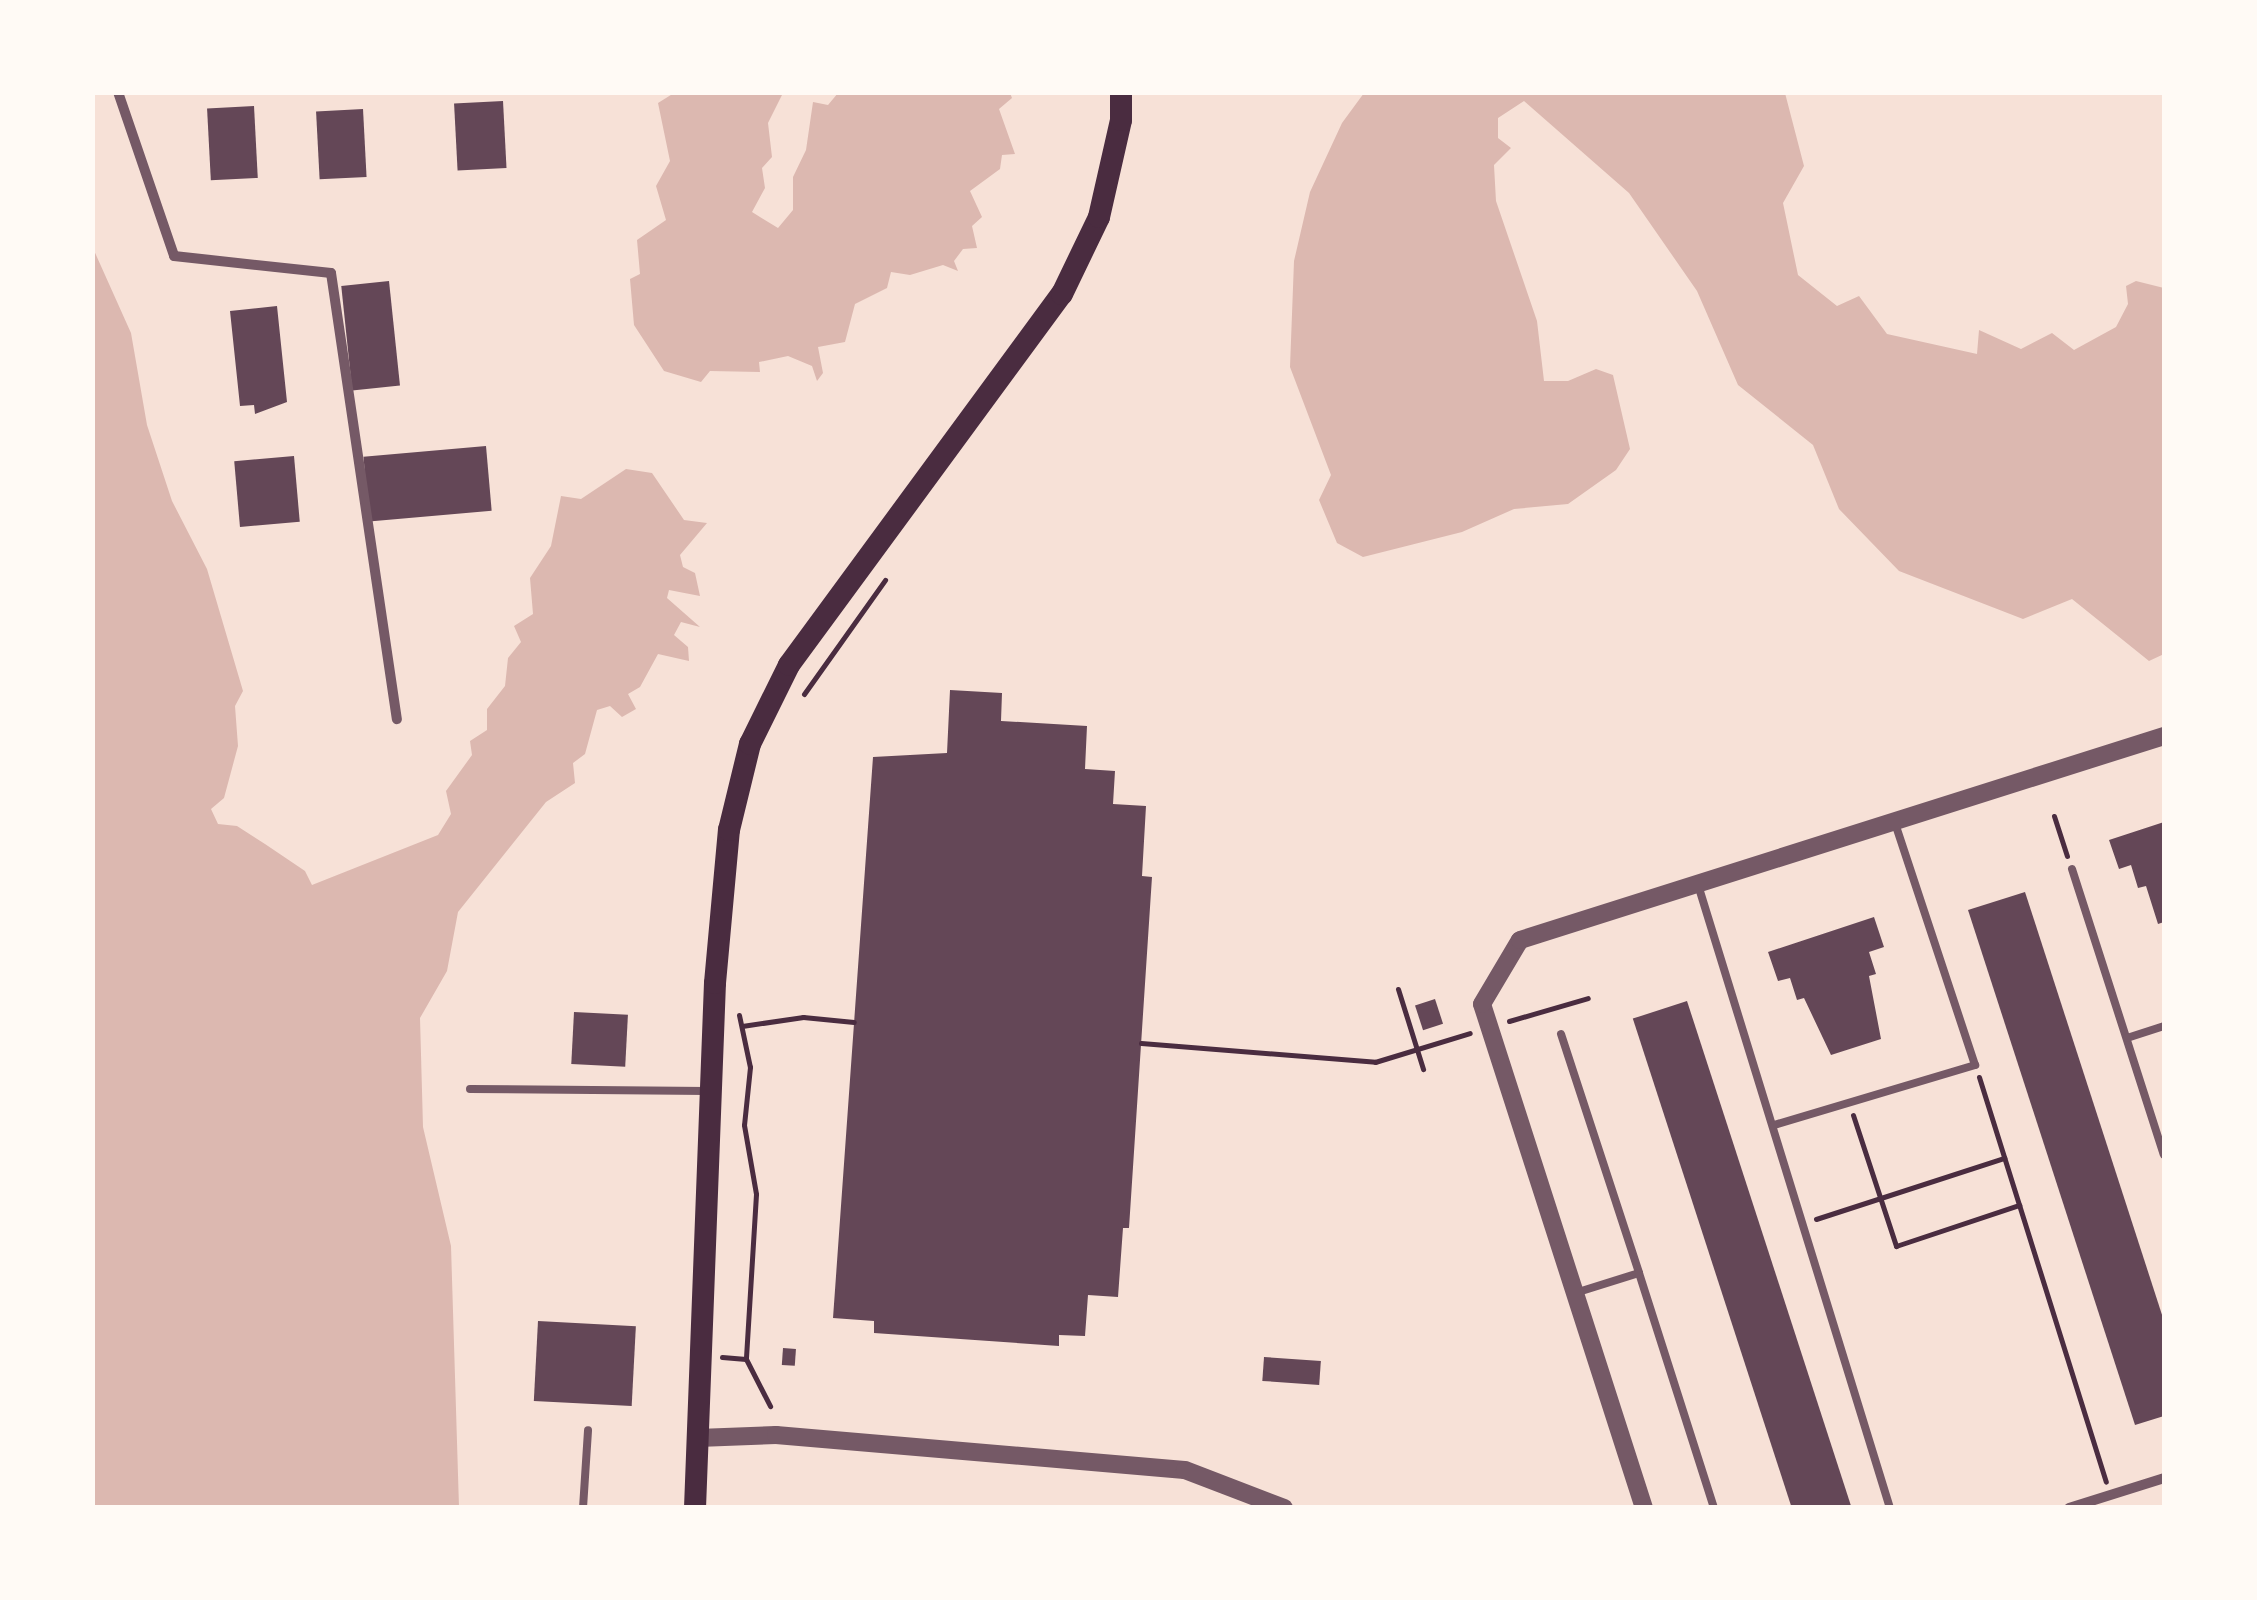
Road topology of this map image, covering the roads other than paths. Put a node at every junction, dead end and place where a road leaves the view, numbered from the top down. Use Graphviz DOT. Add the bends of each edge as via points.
graph roads {
  1 [pos="118,92"];
  2 [pos="1121,92"];
  3 [pos="397,719"];
  4 [pos="2164,736"];
  5 [pos="1896,826"];
  6 [pos="2072,869"];
  7 [pos="1698,888"];
  8 [pos="2164,1026"];
  9 [pos="1561,1034"];
  10 [pos="2126,1038"];
  11 [pos="470,1089"];
  12 [pos="712,1091"];
  13 [pos="1774,1125"];
  14 [pos="2164,1155"];
  15 [pos="1639,1273"];
  16 [pos="1575,1293"];
  17 [pos="588,1430"];
  18 [pos="698,1438"];
  19 [pos="2164,1478"];
  20 [pos="583,1508"];
  21 [pos="696,1508"];
  22 [pos="1284,1508"];
  23 [pos="1644,1508"];
  24 [pos="1714,1508"];
  25 [pos="1890,1508"];
  26 [pos="2069,1508"];
  1 -- 3 [label="street" via="174,256 331,272"];
  2 -- 12 [label="main road" via="1099,217 1062,294 788,665 750,744 730,830"];
  4 -- 5 [label="street"];
  5 -- 7 [label="street"];
  5 -- 13 [label="lane" via="1976,1064"];
  6 -- 10 [label="lane"];
  7 -- 13 [label="lane"];
  7 -- 16 [label="street" via="1520,940 1482,1004"];
  8 -- 10 [label="lane"];
  9 -- 15 [label="lane"];
  10 -- 14 [label="lane"];
  11 -- 12 [label="lane"];
  12 -- 18 [label="main road"];
  13 -- 25 [label="lane"];
  15 -- 16 [label="lane"];
  15 -- 24 [label="lane"];
  16 -- 23 [label="street"];
  17 -- 20 [label="lane"];
  18 -- 21 [label="main road"];
  18 -- 22 [label="street" via="776,1436 1185,1470"];
  19 -- 26 [label="street"];
}
